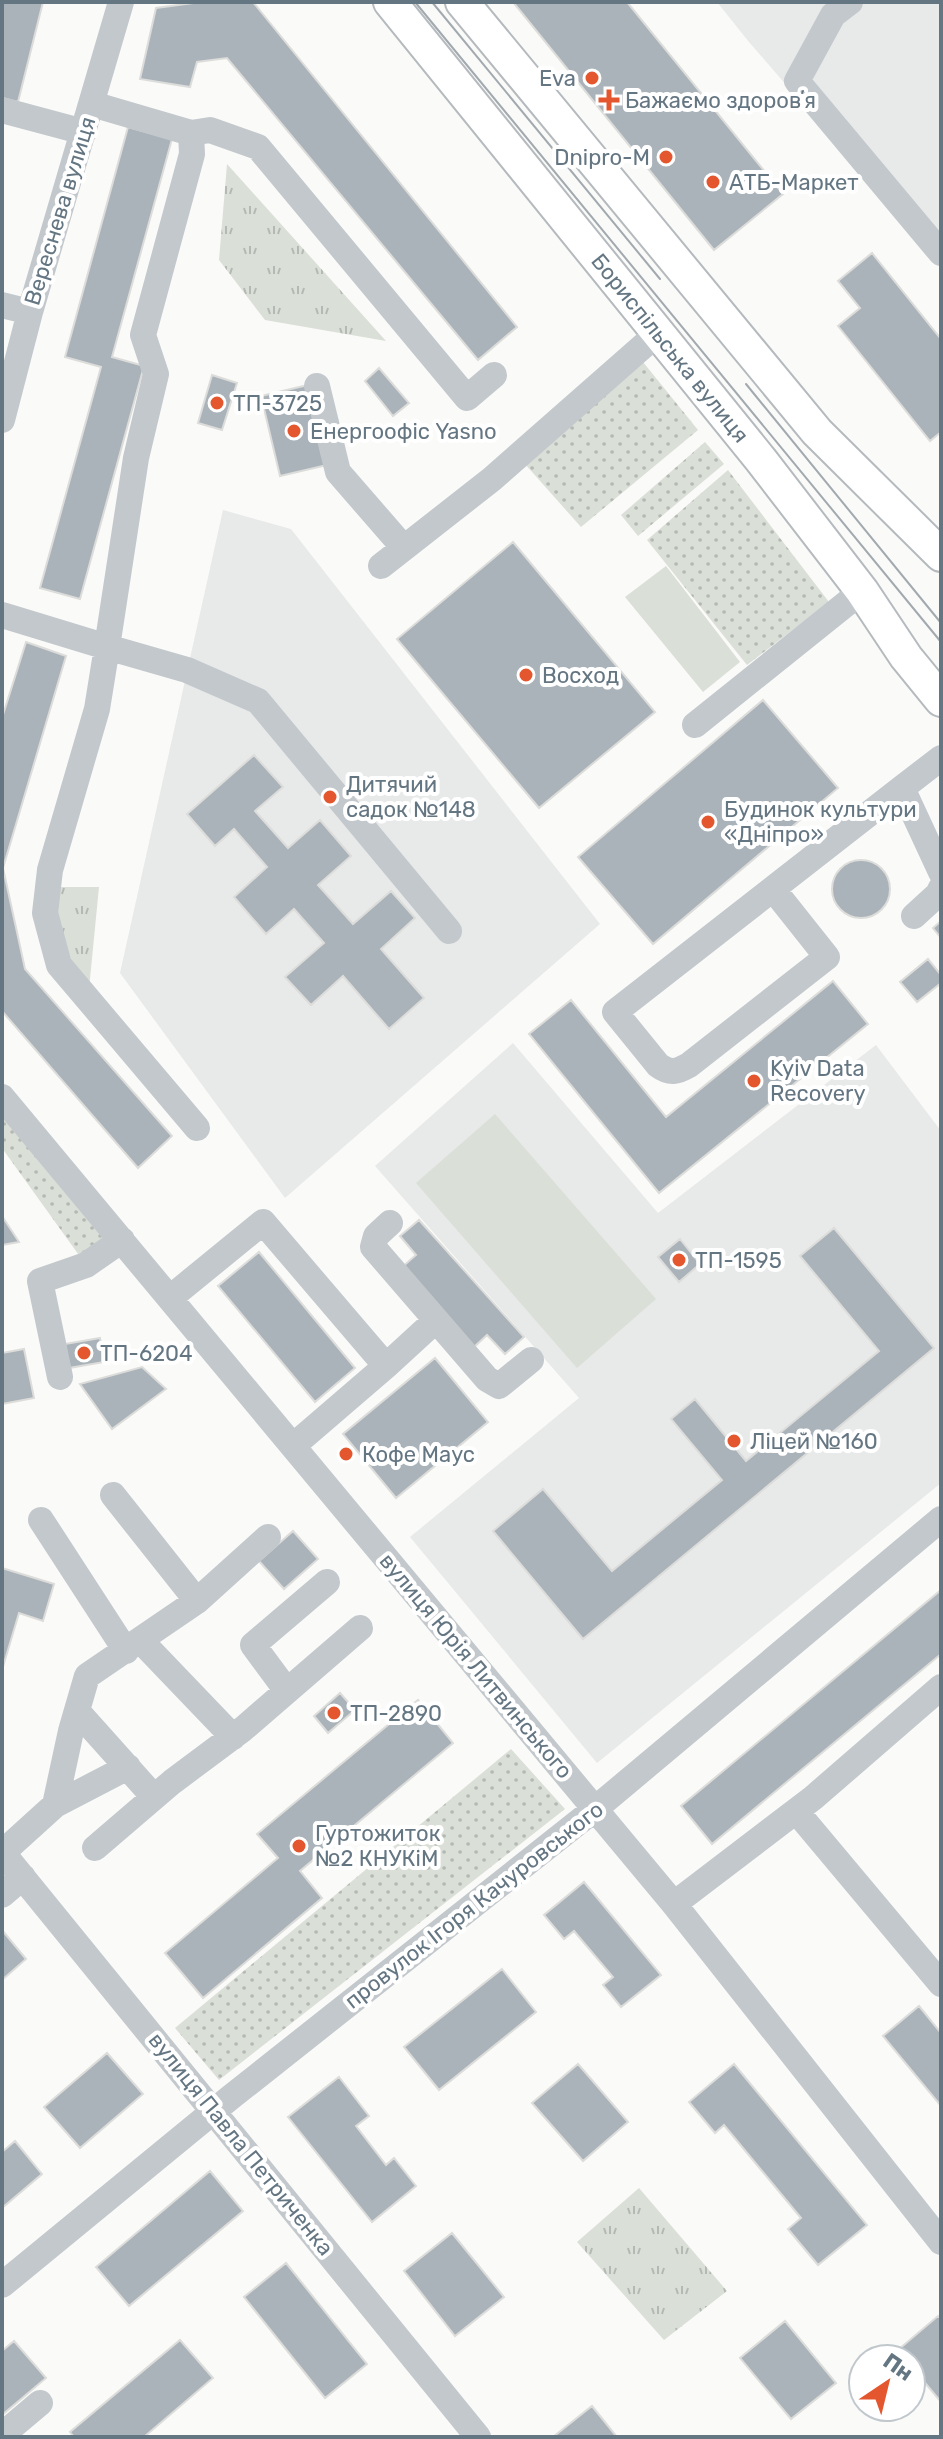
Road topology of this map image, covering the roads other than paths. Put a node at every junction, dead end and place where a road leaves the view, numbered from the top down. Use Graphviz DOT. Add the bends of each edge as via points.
graph roads {
  1 [pos="121,2"];
  2 [pos="390,2"];
  3 [pos="462,2"];
  4 [pos="835,6"];
  5 [pos="92,104"];
  6 [pos="2,110"];
  7 [pos="84,132"];
  8 [pos="191,133"];
  9 [pos="941,253"];
  10 [pos="2,305"];
  11 [pos="30,312"];
  12 [pos="658,333"];
  13 [pos="494,375"];
  14 [pos="317,386"];
  15 [pos="2,420"];
  16 [pos="404,548"];
  17 [pos="941,555"];
  18 [pos="381,566"];
  19 [pos="862,591"];
  20 [pos="2,615"];
  21 [pos="107,647"];
  22 [pos="941,700"];
  23 [pos="695,725"];
  24 [pos="941,758"];
  25 [pos="902,788"];
  26 [pos="941,872"];
  27 [pos="941,888"];
  28 [pos="773,889"];
  29 [pos="914,916"];
  30 [pos="449,931"];
  31 [pos="2,1097"];
  32 [pos="197,1128"];
  33 [pos="390,1223"];
  34 [pos="122,1240"];
  35 [pos="170,1298"];
  36 [pos="435,1321"];
  37 [pos="531,1360"];
  38 [pos="386,1366"];
  39 [pos="60,1377"];
  40 [pos="293,1446"];
  41 [pos="113,1495"];
  42 [pos="941,1519"];
  43 [pos="41,1520"];
  44 [pos="268,1537"];
  45 [pos="327,1582"];
  46 [pos="197,1601"];
  47 [pos="360,1628"];
  48 [pos="134,1646"];
  49 [pos="941,1687"];
  50 [pos="287,1691"];
  51 [pos="77,1711"];
  52 [pos="233,1737"];
  53 [pos="128,1767"];
  54 [pos="154,1797"];
  55 [pos="55,1805"];
  56 [pos="595,1809"];
  57 [pos="796,1811"];
  58 [pos="95,1848"];
  59 [pos="2,1852"];
  60 [pos="23,1877"];
  61 [pos="2,1895"];
  62 [pos="674,1904"];
  63 [pos="939,1977"];
  64 [pos="214,2112"];
  65 [pos="941,2242"];
  66 [pos="2,2285"];
  67 [pos="40,2403"];
  68 [pos="2,2435"];
  69 [pos="478,2437"];
  1 -- 5 [label="street, Вереснева вулиця"];
  2 -- 12 [label="main road, Бориспільська вулиця"];
  3 -- 17 [label="main road" via="817,432"];
  4 -- 9 [label="street" via="797,81"];
  5 -- 7 [label="street, Вереснева вулиця"];
  5 -- 8 [label="street"];
  6 -- 7 [label="street"];
  7 -- 11 [label="street, Вереснева вулиця"];
  8 -- 13 [label="street" via="210,130 258,147 467,398"];
  8 -- 21 [label="street" via="192,154 143,335 156,374 136,458"];
  10 -- 11 [label="street"];
  11 -- 15 [label="street, Вереснева вулиця"];
  12 -- 16 [label="street" via="492,479"];
  12 -- 19 [label="main road, Бориспільська вулиця"];
  14 -- 16 [label="street" via="338,472"];
  16 -- 18 [label="street"];
  19 -- 22 [label="main road, Бориспільська вулиця"];
  19 -- 23 [label="street"];
  20 -- 21 [label="street"];
  21 -- 30 [label="street" via="187,670 258,701"];
  21 -- 32 [label="street" via="97,709 50,870 45,913 59,965"];
  24 -- 25 [label="street"];
  25 -- 26 [label="street"];
  25 -- 28 [label="street"];
  27 -- 29 [label="street"];
  28 -- 28 [label="street" via="615,1012 667,1071 689,1065 827,957"];
  31 -- 34 [label="street, вулиця Юрія Литвинського"];
  33 -- 36 [label="street" via="373,1247"];
  34 -- 35 [label="street, вулиця Юрія Литвинського"];
  34 -- 39 [label="street" via="86,1265 40,1281"];
  35 -- 38 [label="street" via="263,1222"];
  35 -- 40 [label="street, вулиця Юрія Литвинського"];
  36 -- 37 [label="street" via="493,1384 506,1383"];
  36 -- 38 [label="street"];
  38 -- 40 [label="street"];
  40 -- 56 [label="street, вулиця Юрія Литвинського"];
  41 -- 46 [label="street"];
  42 -- 56 [label="street, провулок Ігоря Качуровського"];
  43 -- 48 [label="street"];
  44 -- 46 [label="street"];
  45 -- 50 [label="street" via="253,1645"];
  46 -- 48 [label="street"];
  47 -- 50 [label="street"];
  48 -- 51 [label="street" via="87,1676"];
  48 -- 52 [label="street"];
  49 -- 57 [label="street"];
  50 -- 52 [label="street"];
  51 -- 53 [label="street"];
  51 -- 55 [label="street"];
  52 -- 54 [label="street"];
  53 -- 54 [label="street"];
  53 -- 55 [label="street"];
  54 -- 58 [label="street"];
  55 -- 59 [label="street"];
  56 -- 62 [label="street, вулиця Юрія Литвинського"];
  56 -- 64 [label="street, провулок Ігоря Качуровського"];
  57 -- 62 [label="street"];
  57 -- 63 [label="street"];
  59 -- 60 [label="street, вулиця Павла Петриченка"];
  60 -- 61 [label="street"];
  60 -- 64 [label="street, вулиця Павла Петриченка"];
  62 -- 65 [label="street, вулиця Юрія Литвинського"];
  64 -- 66 [label="street, провулок Ігоря Качуровського"];
  64 -- 69 [label="street, вулиця Павла Петриченка"];
  67 -- 68 [label="street"];
}
